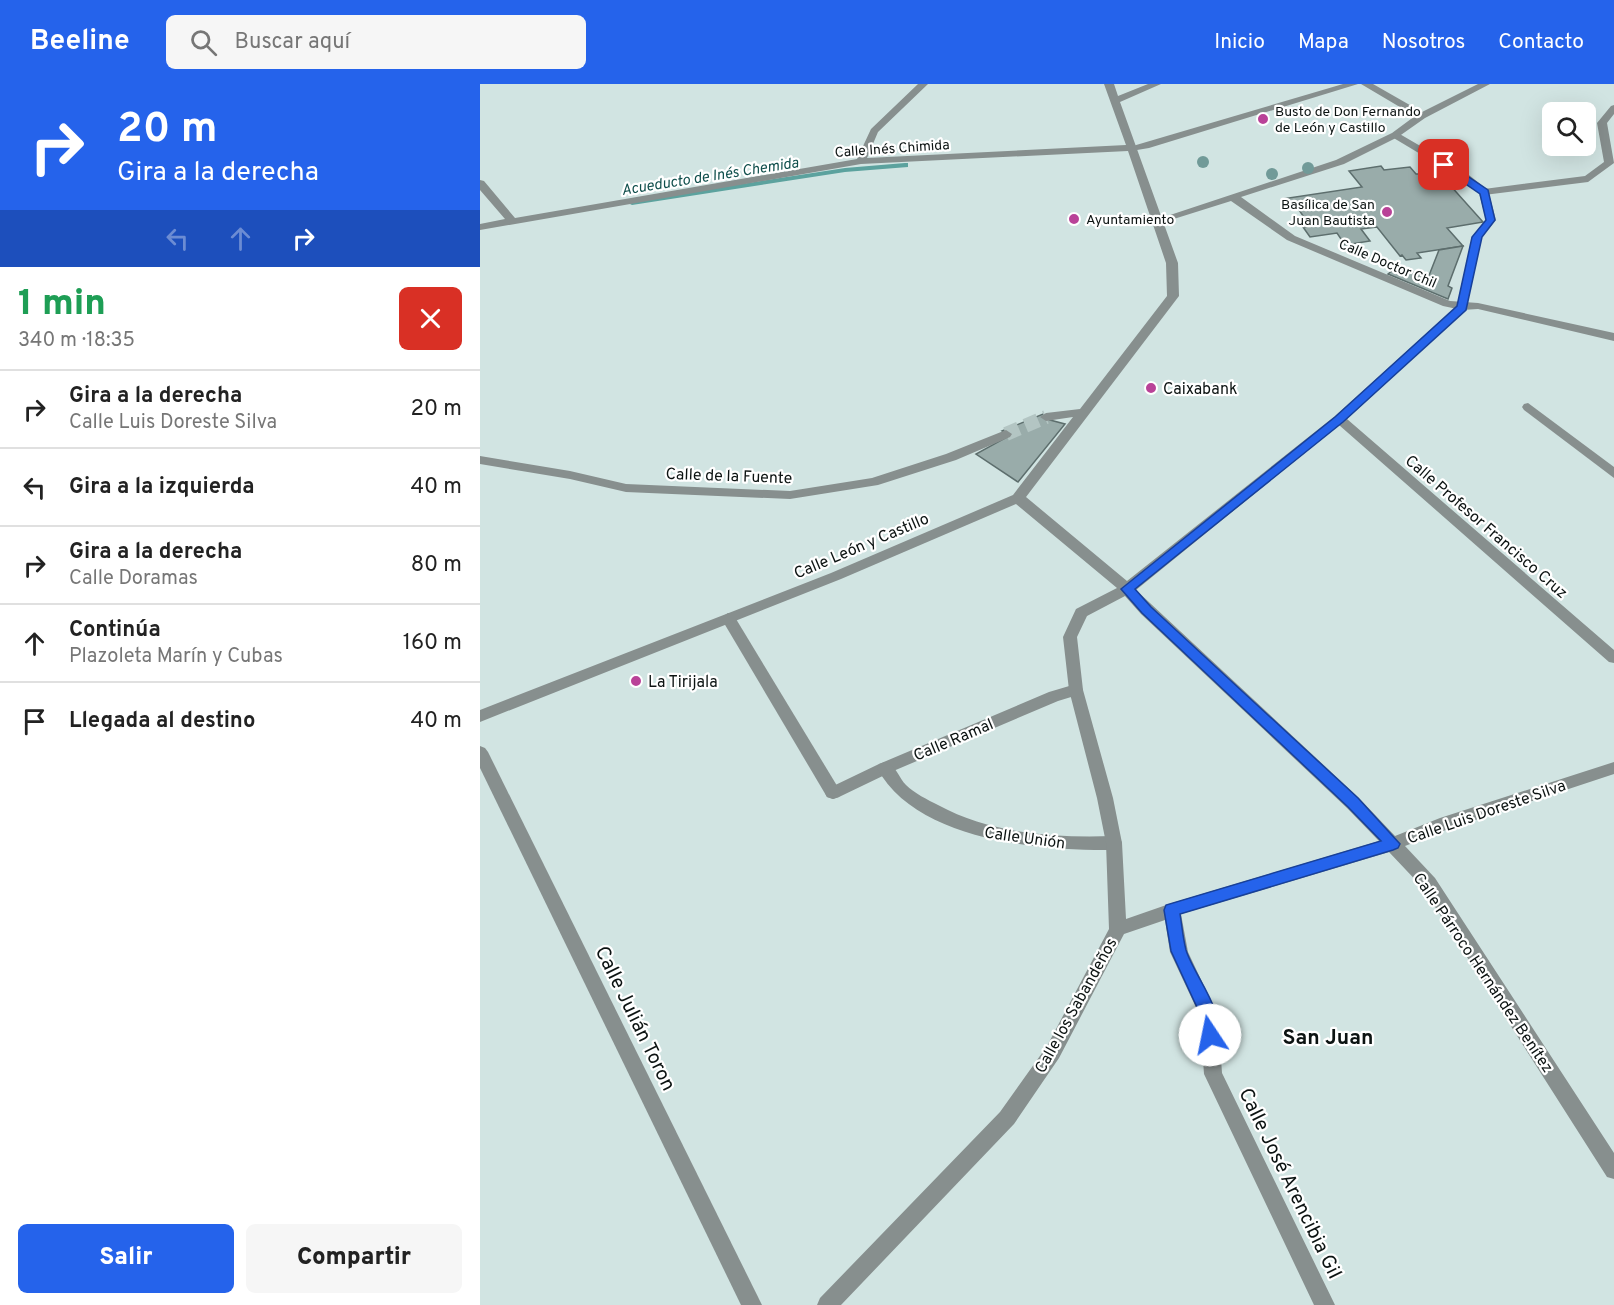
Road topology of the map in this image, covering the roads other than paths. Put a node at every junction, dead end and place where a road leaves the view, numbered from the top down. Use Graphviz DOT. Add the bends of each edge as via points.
graph roads {
  1 [pos="923,84"];
  2 [pos="1109,84"];
  3 [pos="1156,84"];
  4 [pos="1353,84"];
  5 [pos="1366,84"];
  6 [pos="1485,84"];
  7 [pos="1115,100"];
  8 [pos="1614,108"];
  9 [pos="1422,116"];
  10 [pos="1395,135"];
  11 [pos="1131,146"];
  12 [pos="861,161"];
  13 [pos="480,183"];
  14 [pos="1485,192"];
  15 [pos="1233,197"];
  16 [pos="511,220"];
  17 [pos="1157,221"];
  18 [pos="480,226"];
  19 [pos="1462,307"];
  20 [pos="1614,337"];
  21 [pos="1528,407"];
  22 [pos="1084,412"];
  23 [pos="1046,417"];
  24 [pos="1339,419"];
  25 [pos="1006,434"];
  26 [pos="480,460"];
  27 [pos="1614,474"];
  28 [pos="1018,498"];
  29 [pos="1127,589"];
  30 [pos="728,618"];
  31 [pos="1614,658"];
  32 [pos="1076,690"];
  33 [pos="480,716"];
  34 [pos="480,752"];
  35 [pos="885,768"];
  36 [pos="1614,768"];
  37 [pos="1114,843"];
  38 [pos="1393,844"];
  39 [pos="1172,910"];
  40 [pos="1118,929"];
  41 [pos="1614,1170"];
  42 [pos="752,1305"];
  43 [pos="827,1305"];
  44 [pos="1325,1305"];
  1 -- 12 [label="street" via="874,131"];
  2 -- 7 [label="street"];
  3 -- 7 [label="street"];
  4 -- 11 [label="street, Calle Inés Chimida" via="1145,146"];
  5 -- 9 [label="street"];
  6 -- 9 [label="street"];
  7 -- 11 [label="street"];
  8 -- 14 [label="street" via="1602,123 1609,163 1588,179"];
  9 -- 10 [label="street"];
  10 -- 14 [label="street"];
  10 -- 15 [label="street" via="1340,162"];
  11 -- 12 [label="street, Calle Inés Chimida"];
  11 -- 17 [label="street"];
  12 -- 16 [label="street, Calle Inés Chimida"];
  13 -- 16 [label="street"];
  14 -- 19 [label="street" via="1491,220 1477,237"];
  15 -- 17 [label="street"];
  15 -- 19 [label="street, Calle Doctor Chil" via="1291,238"];
  16 -- 18 [label="street, Calle Inés Chimida"];
  17 -- 22 [label="street, Calle León y Castillo" via="1172,264 1173,296"];
  19 -- 20 [label="street, Calle Doctor Chil" via="1478,306"];
  19 -- 24 [label="street, Calle los Sabandeños"];
  21 -- 27 [label="street"];
  22 -- 23 [label="street"];
  22 -- 28 [label="street, Calle León y Castillo"];
  24 -- 29 [label="street, Calle los Sabandeños"];
  24 -- 31 [label="street, Calle Profesor Francisco Cruz"];
  25 -- 26 [label="street, Calle de la Fuente" via="951,458 873,482 790,495 626,488"];
  28 -- 29 [label="street, Calle Párroco Hernández Benítez"];
  28 -- 30 [label="street, Calle León y Castillo"];
  29 -- 32 [label="street, Calle los Sabandeños" via="1081,613 1070,637"];
  29 -- 38 [label="street, Calle Párroco Hernández Benítez"];
  30 -- 33 [label="street, Calle León y Castillo"];
  30 -- 35 [label="street, Calle Ramal" via="833,793"];
  32 -- 35 [label="street, Calle Ramal"];
  32 -- 37 [label="street, Calle los Sabandeños" via="1106,798"];
  34 -- 42 [label="street, Calle Julián Toron"];
  35 -- 37 [label="street, Calle Unión" via="901,790 932,810 979,831 1069,844"];
  36 -- 38 [label="street, Calle Luis Doreste Silva"];
  37 -- 40 [label="street, Calle los Sabandeños"];
  38 -- 39 [label="street, Calle Luis Doreste Silva"];
  38 -- 41 [label="street, Calle Párroco Hernández Benítez" via="1429,884"];
  39 -- 40 [label="street, Calle Luis Doreste Silva"];
  39 -- 44 [label="street, Calle José Arencibia Gil" via="1179,951 1209,1016 1213,1074"];
  40 -- 43 [label="street, Calle los Sabandeños" via="1053,1052 1007,1118"];
}
